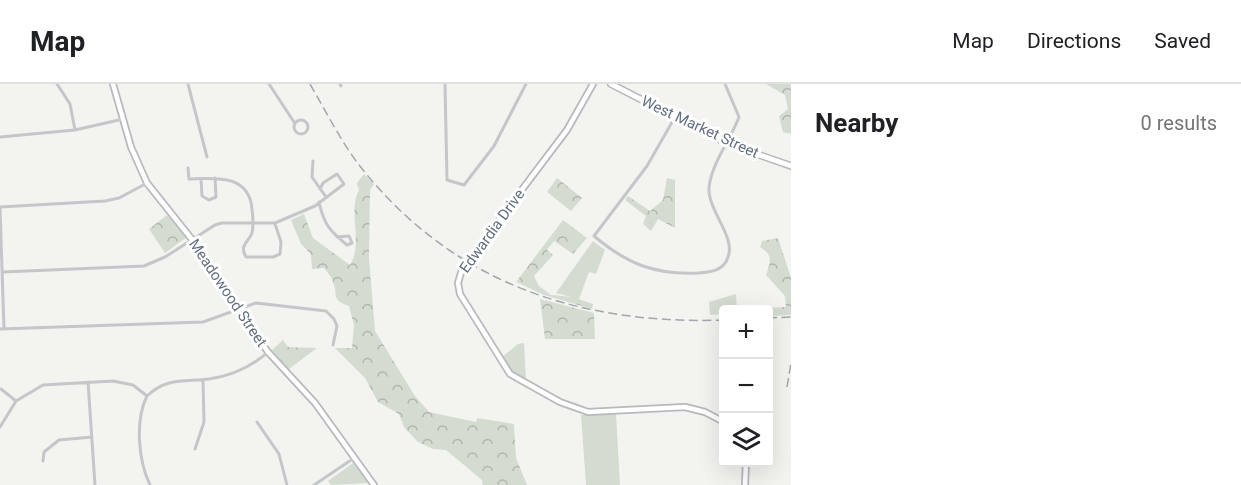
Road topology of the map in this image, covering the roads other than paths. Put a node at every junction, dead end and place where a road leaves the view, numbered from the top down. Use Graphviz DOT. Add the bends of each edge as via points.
graph roads {
  1 [pos="57,84"];
  2 [pos="113,84"];
  3 [pos="188,84"];
  4 [pos="269,84"];
  5 [pos="444,84"];
  6 [pos="526,84"];
  7 [pos="593,84"];
  8 [pos="611,84"];
  9 [pos="725,84"];
  10 [pos="675,117"];
  11 [pos="123,119"];
  12 [pos="294,122"];
  13 [pos="75,130"];
  14 [pos="0,137"];
  15 [pos="728,144"];
  16 [pos="207,157"];
  17 [pos="313,161"];
  18 [pos="791,166"];
  19 [pos="188,168"];
  20 [pos="215,178"];
  21 [pos="201,179"];
  22 [pos="147,183"];
  23 [pos="320,189"];
  24 [pos="326,197"];
  25 [pos="319,202"];
  26 [pos="0,207"];
  27 [pos="275,223"];
  28 [pos="253,224"];
  29 [pos="337,237"];
  30 [pos="193,239"];
  31 [pos="3,272"];
  32 [pos="236,308"];
  33 [pos="2,329"];
  34 [pos="333,345"];
  35 [pos="268,352"];
  36 [pos="203,380"];
  37 [pos="88,382"];
  38 [pos="1,388"];
  39 [pos="147,396"];
  40 [pos="16,401"];
  41 [pos="719,420"];
  42 [pos="257,422"];
  43 [pos="0,427"];
  44 [pos="92,437"];
  45 [pos="195,450"];
  46 [pos="354,458"];
  47 [pos="43,461"];
  48 [pos="746,467"];
  49 [pos="95,485"];
  50 [pos="150,485"];
  51 [pos="287,485"];
  52 [pos="314,485"];
  53 [pos="375,485"];
  54 [pos="745,485"];
  1 -- 13 [label="street" via="69,104"];
  2 -- 11 [label="main road, Meadowood Street"];
  3 -- 16 [label="street"];
  4 -- 12 [label="street"];
  5 -- 6 [label="street" via="447,180 464,185 494,146"];
  7 -- 41 [label="main road, Edwardia Drive" via="567,130 462,269 460,294 507,371 560,402 588,412 685,407"];
  8 -- 10 [label="main road, West Market Street"];
  9 -- 15 [label="street" via="739,117"];
  10 -- 15 [label="main road, West Market Street"];
  10 -- 15 [label="street" via="647,166 594,236 628,261 657,272 710,272 722,267 730,247 712,205 710,187 712,174"];
  11 -- 13 [label="street"];
  11 -- 22 [label="main road, Meadowood Street" via="130,147"];
  12 -- 12 [label="street" via="307,123 304,135 296,130"];
  13 -- 14 [label="street"];
  15 -- 18 [label="main road, West Market Street"];
  17 -- 23 [label="street" via="312,177"];
  19 -- 21 [label="street" via="189,179"];
  20 -- 21 [label="street"];
  20 -- 21 [label="street" via="216,197 209,200 202,196"];
  20 -- 28 [label="street" via="226,178 245,190 251,200"];
  22 -- 26 [label="street" via="105,201"];
  22 -- 30 [label="main road, Meadowood Street"];
  23 -- 24 [label="street"];
  23 -- 24 [label="street" via="337,174 344,184"];
  24 -- 25 [label="street"];
  25 -- 27 [label="street"];
  25 -- 29 [label="street" via="327,228"];
  26 -- 31 [label="street"];
  27 -- 28 [label="street"];
  27 -- 28 [label="street" via="282,249 280,254 263,258 246,257 242,251"];
  28 -- 30 [label="street" via="222,223"];
  29 -- 29 [label="street" via="348,245 352,243 349,236"];
  30 -- 31 [label="street" via="144,266"];
  30 -- 32 [label="main road, Meadowood Street"];
  31 -- 33 [label="street"];
  32 -- 33 [label="street" via="204,322"];
  32 -- 34 [label="street" via="256,303 321,309 331,314 336,323"];
  32 -- 35 [label="main road, Meadowood Street"];
  35 -- 36 [label="street" via="241,371"];
  35 -- 46 [label="main road, Meadowood Street" via="315,403"];
  36 -- 39 [label="street" via="168,382"];
  36 -- 45 [label="street" via="204,422"];
  37 -- 39 [label="street" via="123,382"];
  37 -- 40 [label="street" via="36,387"];
  37 -- 44 [label="street"];
  38 -- 40 [label="street"];
  39 -- 50 [label="street" via="140,421 143,465"];
  40 -- 43 [label="street"];
  42 -- 51 [label="street" via="279,454"];
  44 -- 47 [label="street" via="59,440 44,452"];
  44 -- 49 [label="street"];
  46 -- 52 [label="street"];
  46 -- 53 [label="main road, Meadowood Street"];
  48 -- 54 [label="main road"];
}
